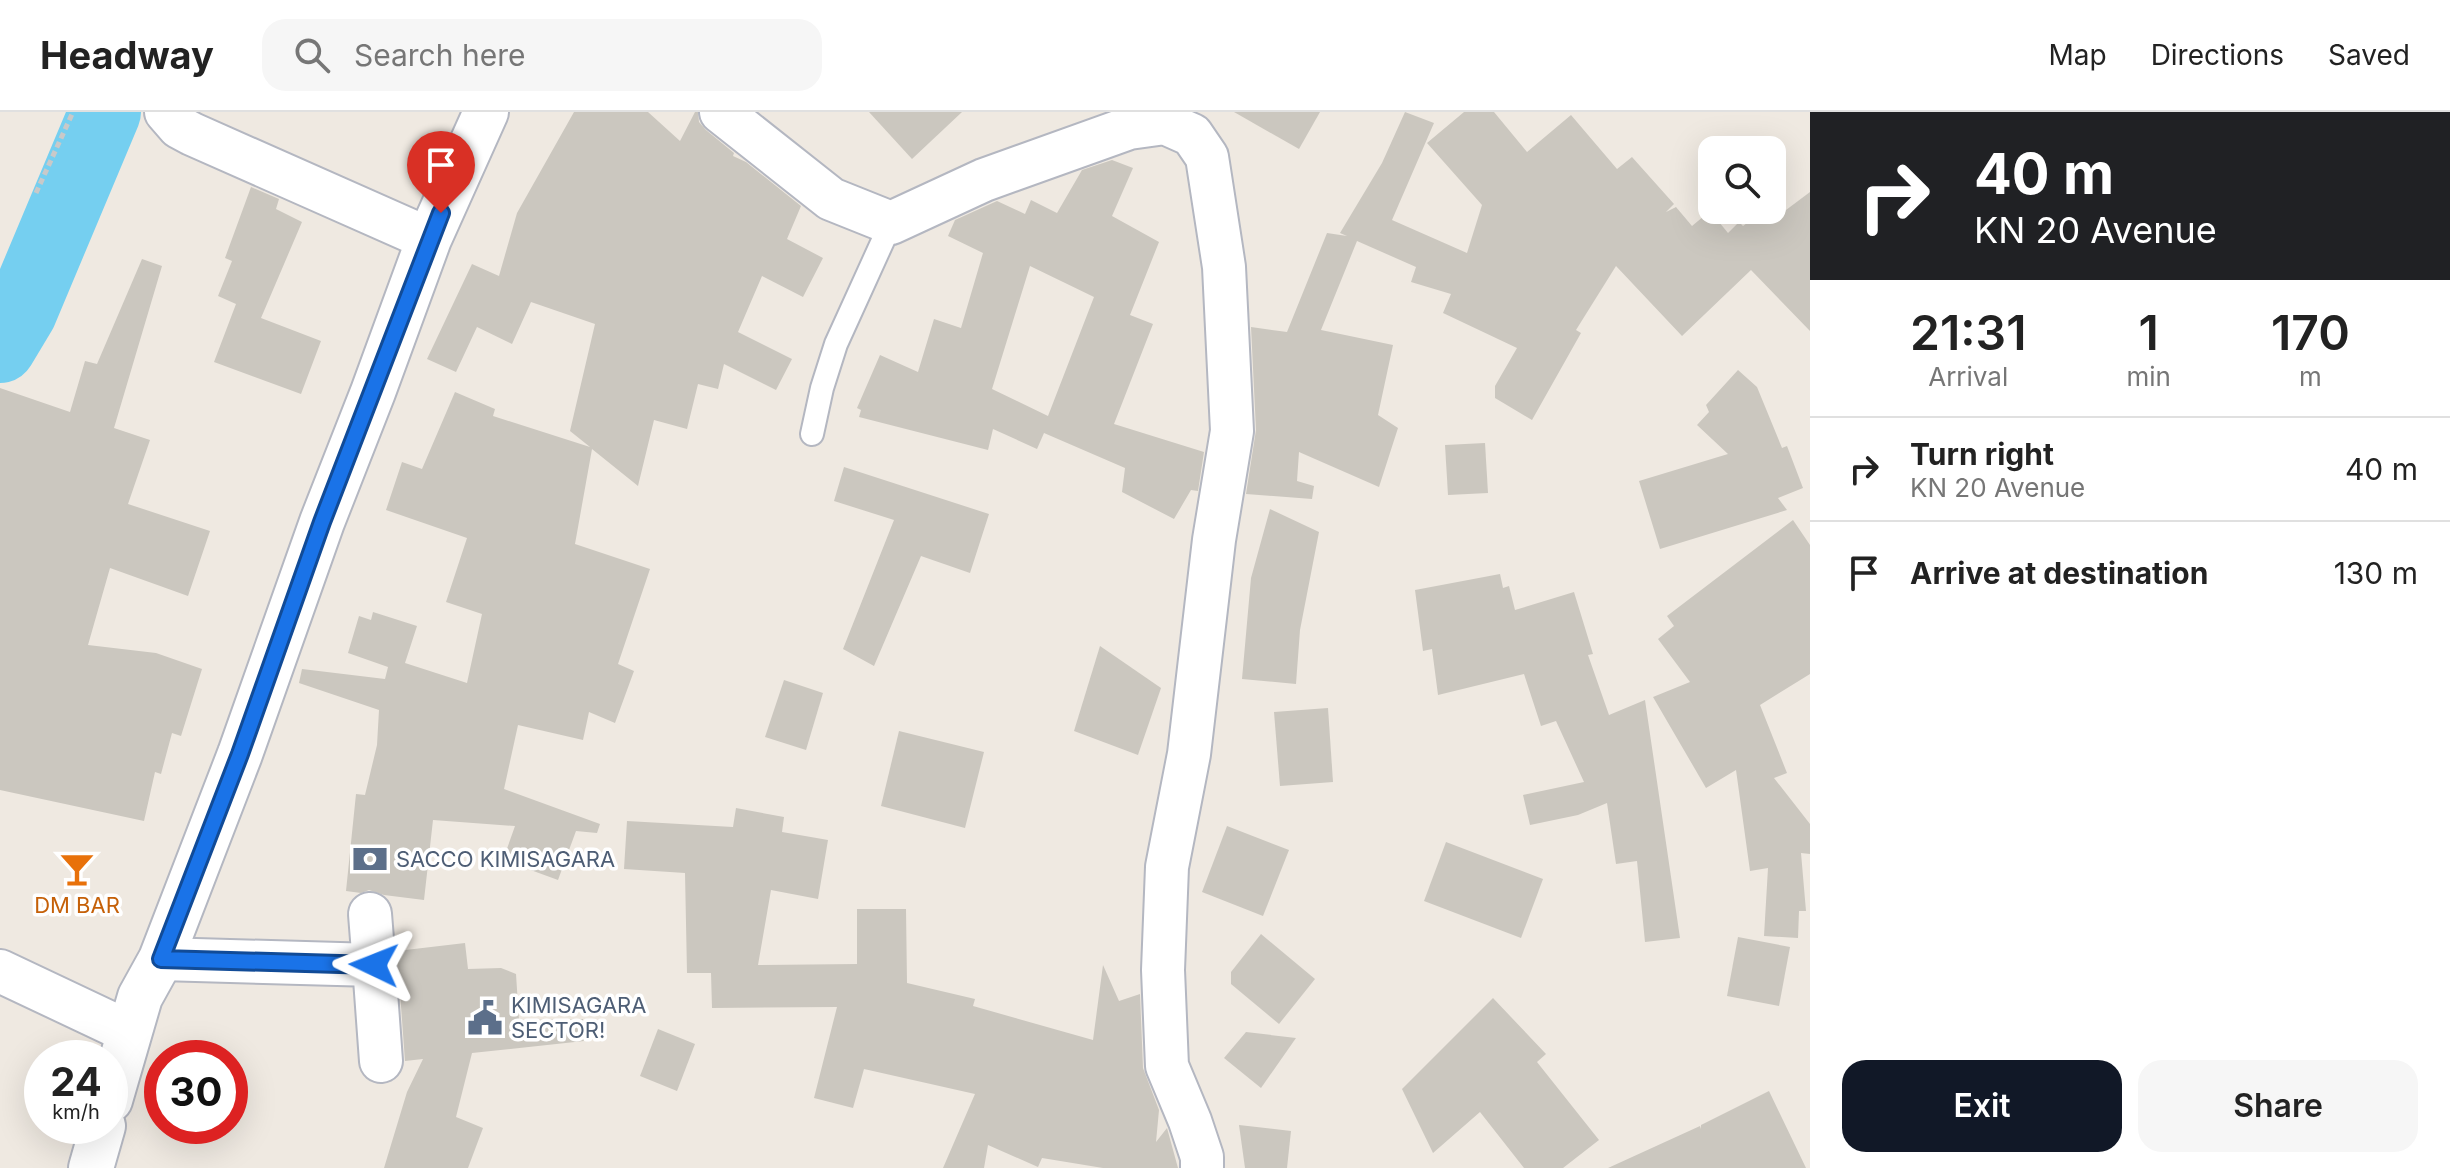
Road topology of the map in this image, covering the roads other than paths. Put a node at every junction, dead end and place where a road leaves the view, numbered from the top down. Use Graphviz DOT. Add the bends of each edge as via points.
graph roads {
  1 [pos="166,112"];
  2 [pos="486,112"];
  3 [pos="721,112"];
  4 [pos="891,223"];
  5 [pos="429,239"];
  6 [pos="812,434"];
  7 [pos="370,914"];
  8 [pos="161,959"];
  9 [pos="374,965"];
  10 [pos="0,971"];
  11 [pos="129,1032"];
  12 [pos="127,1040"];
  13 [pos="381,1061"];
  14 [pos="98,1144"];
  15 [pos="91,1168"];
  16 [pos="1202,1168"];
  1 -- 5 [label="street" via="192,134"];
  2 -- 5 [label="main road"];
  3 -- 4 [label="street" via="831,199"];
  4 -- 6 [label="lane" via="836,344"];
  4 -- 16 [label="street" via="984,180 1129,128 1165,123 1192,135 1207,157 1224,267 1232,431 1189,754 1167,867 1163,970 1167,1066"];
  5 -- 8 [label="main road"];
  7 -- 9 [label="street"];
  8 -- 9 [label="street"];
  8 -- 11 [label="main road"];
  9 -- 13 [label="street"];
  10 -- 11 [label="street"];
  11 -- 12 [label="main road"];
  14 -- 15 [label="main road"];
}
